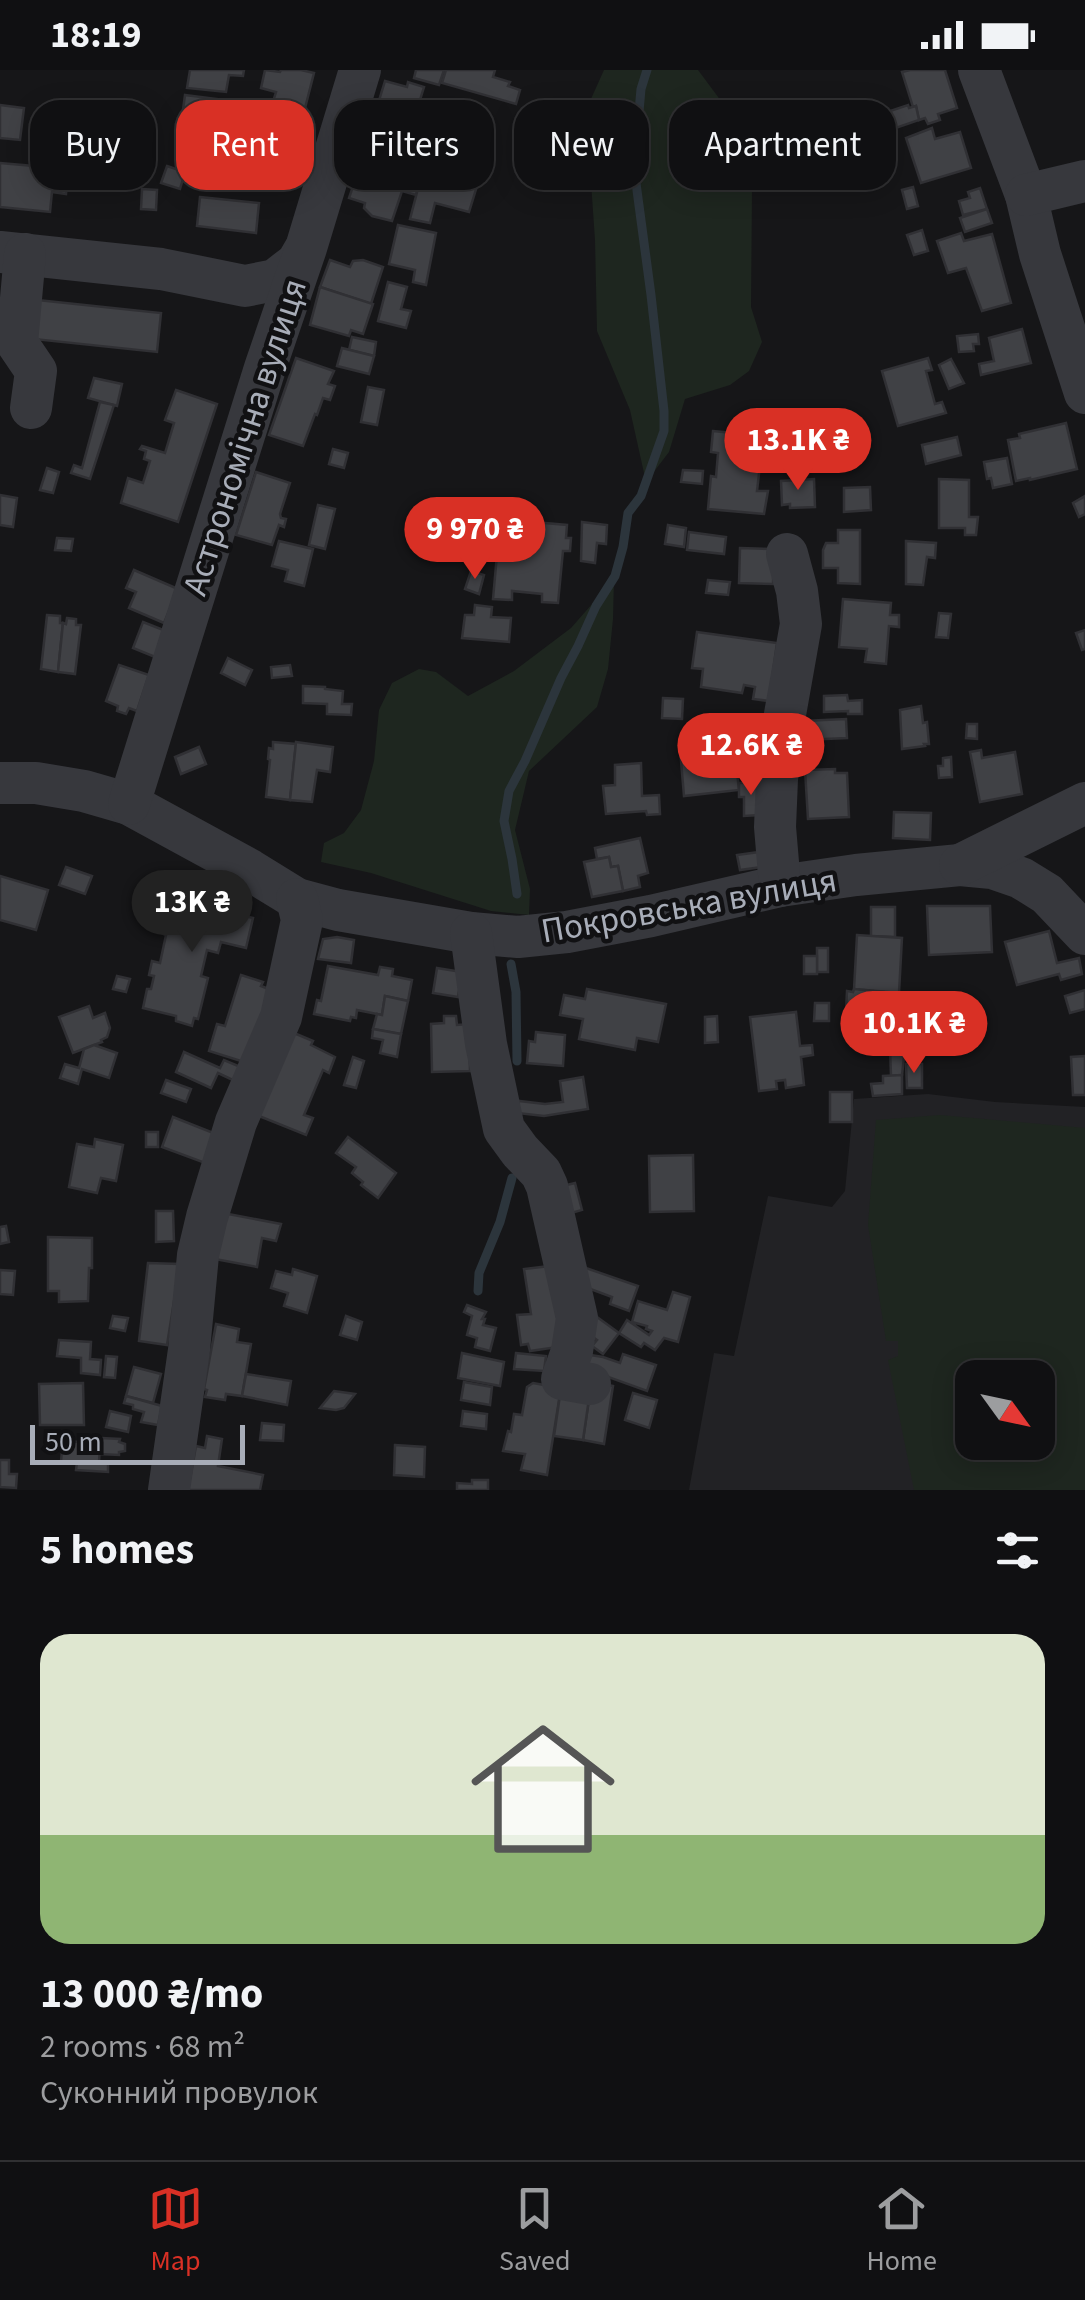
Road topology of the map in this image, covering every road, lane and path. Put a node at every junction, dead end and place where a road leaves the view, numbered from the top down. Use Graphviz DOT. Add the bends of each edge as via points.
graph roads {
  1 [pos="360,70"];
  2 [pos="979,70"];
  3 [pos="1085,181"];
  4 [pos="1026,195"];
  5 [pos="306,248"];
  6 [pos="13,253"];
  7 [pos="245,286"];
  8 [pos="265,368"];
  9 [pos="1085,393"];
  10 [pos="31,408"];
  11 [pos="787,554"];
  12 [pos="0,782"];
  13 [pos="1085,803"];
  14 [pos="130,804"];
  15 [pos="960,865"];
  16 [pos="780,886"];
  17 [pos="299,910"];
  18 [pos="1085,934"];
  19 [pos="472,941"];
  20 [pos="564,1380"];
  21 [pos="169,1490"];
  1 -- 5 [label="street, Астрономічна вулиця"];
  2 -- 4 [label="street"];
  3 -- 4 [label="street"];
  4 -- 9 [label="street"];
  5 -- 7 [label="street" via="275,280"];
  5 -- 8 [label="street, Астрономічна вулиця"];
  6 -- 7 [label="street" via="161,269"];
  6 -- 10 [label="street" via="16,343 36,370"];
  7 -- 8 [label="street" via="262,315"];
  8 -- 14 [label="street, Астрономічна вулиця"];
  11 -- 16 [label="street" via="801,624 777,779"];
  12 -- 14 [label="street, Покровська вулиця" via="36,782"];
  13 -- 15 [label="street"];
  14 -- 17 [label="street, Покровська вулиця" via="250,870"];
  15 -- 16 [label="street, Покровська вулиця"];
  15 -- 18 [label="street, Покровська вулиця" via="1021,878 1047,894"];
  16 -- 19 [label="street, Покровська вулиця" via="567,932"];
  17 -- 19 [label="street, Покровська вулиця" via="338,910"];
  17 -- 21 [label="street" via="281,1017 236,1122 206,1216"];
  19 -- 20 [label="street" via="504,1129 547,1186 572,1290 576,1335"];
}
